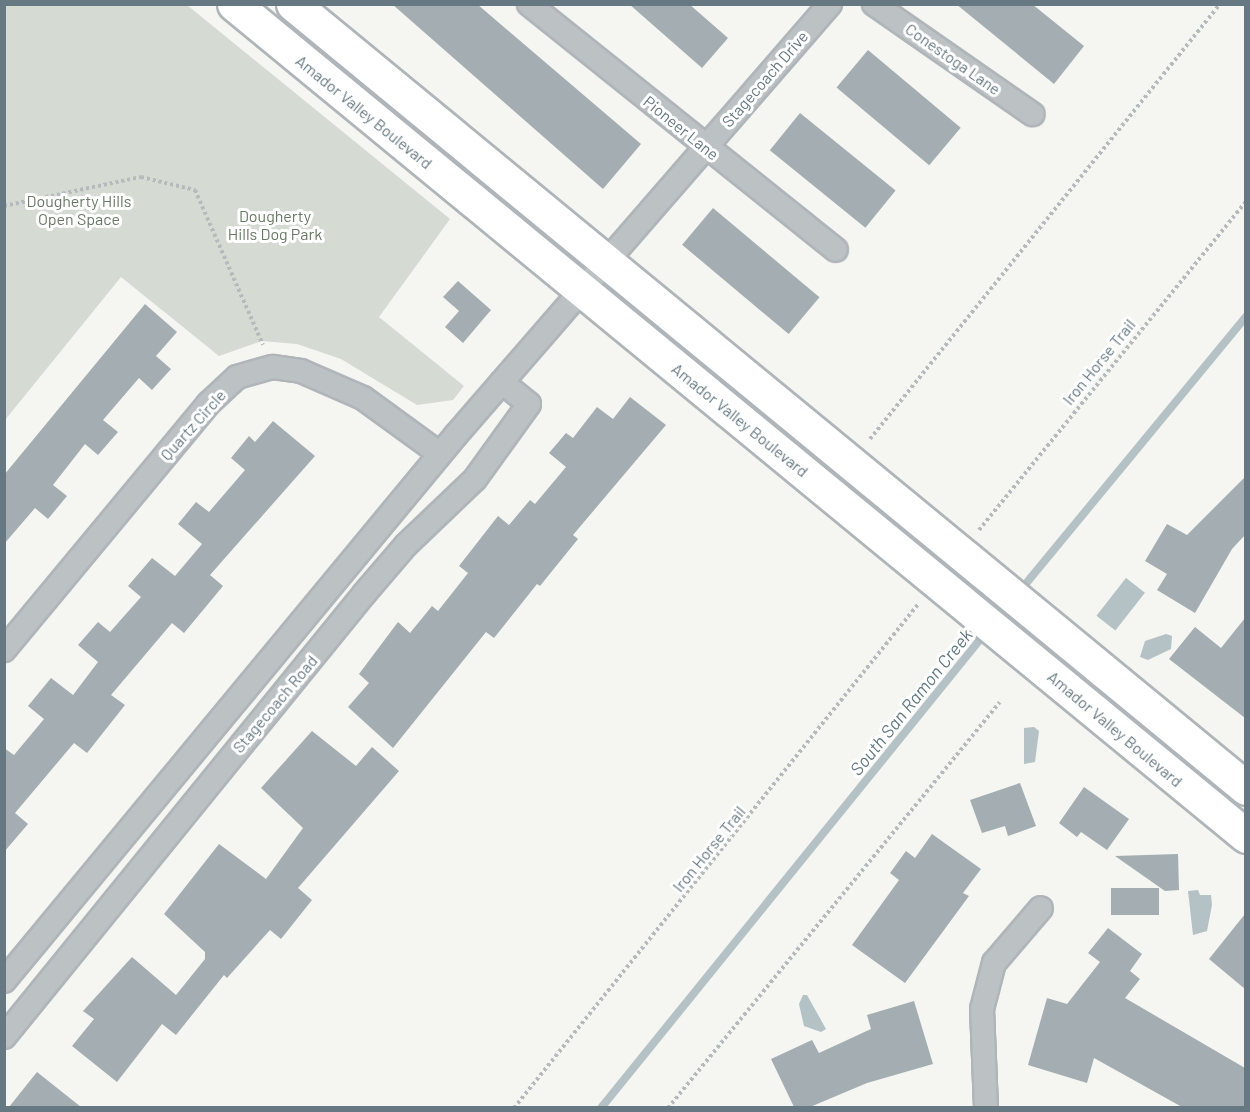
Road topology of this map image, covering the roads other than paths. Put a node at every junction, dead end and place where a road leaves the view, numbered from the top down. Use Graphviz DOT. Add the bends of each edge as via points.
graph roads {
  1 [pos="234,4"];
  2 [pos="293,4"];
  3 [pos="529,4"];
  4 [pos="830,4"];
  5 [pos="874,4"];
  6 [pos="1032,114"];
  7 [pos="704,147"];
  8 [pos="836,250"];
  9 [pos="608,264"];
  10 [pos="584,293"];
  11 [pos="502,382"];
  12 [pos="440,454"];
  13 [pos="1068,638"];
  14 [pos="4,650"];
  15 [pos="1043,669"];
  16 [pos="205,735"];
  17 [pos="231,756"];
  18 [pos="1245,788"];
  19 [pos="1245,836"];
  20 [pos="1041,908"];
  21 [pos="4,981"];
  22 [pos="4,1037"];
  23 [pos="986,1107"];
  1 -- 10 [label="street, Amador Valley Boulevard"];
  2 -- 9 [label="street"];
  3 -- 7 [label="street, Pioneer Lane"];
  4 -- 7 [label="street, Stagecoach Drive"];
  5 -- 6 [label="street, Conestoga Lane"];
  7 -- 8 [label="street, Pioneer Lane"];
  7 -- 9 [label="street, Stagecoach Drive"];
  9 -- 10 [label="street, Stagecoach Road"];
  9 -- 13 [label="street" via="938,532 973,550"];
  10 -- 11 [label="street, Stagecoach Road"];
  10 -- 15 [label="street, Amador Valley Boulevard"];
  11 -- 12 [label="street, Stagecoach Road"];
  11 -- 17 [label="street, Stagecoach Road" via="529,404 512,429 475,479 406,545"];
  12 -- 14 [label="street, Quartz Circle" via="363,398 301,371 273,367 237,377 208,404"];
  12 -- 16 [label="street, Stagecoach Road"];
  13 -- 15 [label="street"];
  13 -- 18 [label="street"];
  15 -- 19 [label="street, Amador Valley Boulevard"];
  16 -- 17 [label="street"];
  16 -- 21 [label="street, Stagecoach Road"];
  17 -- 22 [label="street, Stagecoach Road"];
  20 -- 23 [label="street" via="994,963 982,1009"];
}
